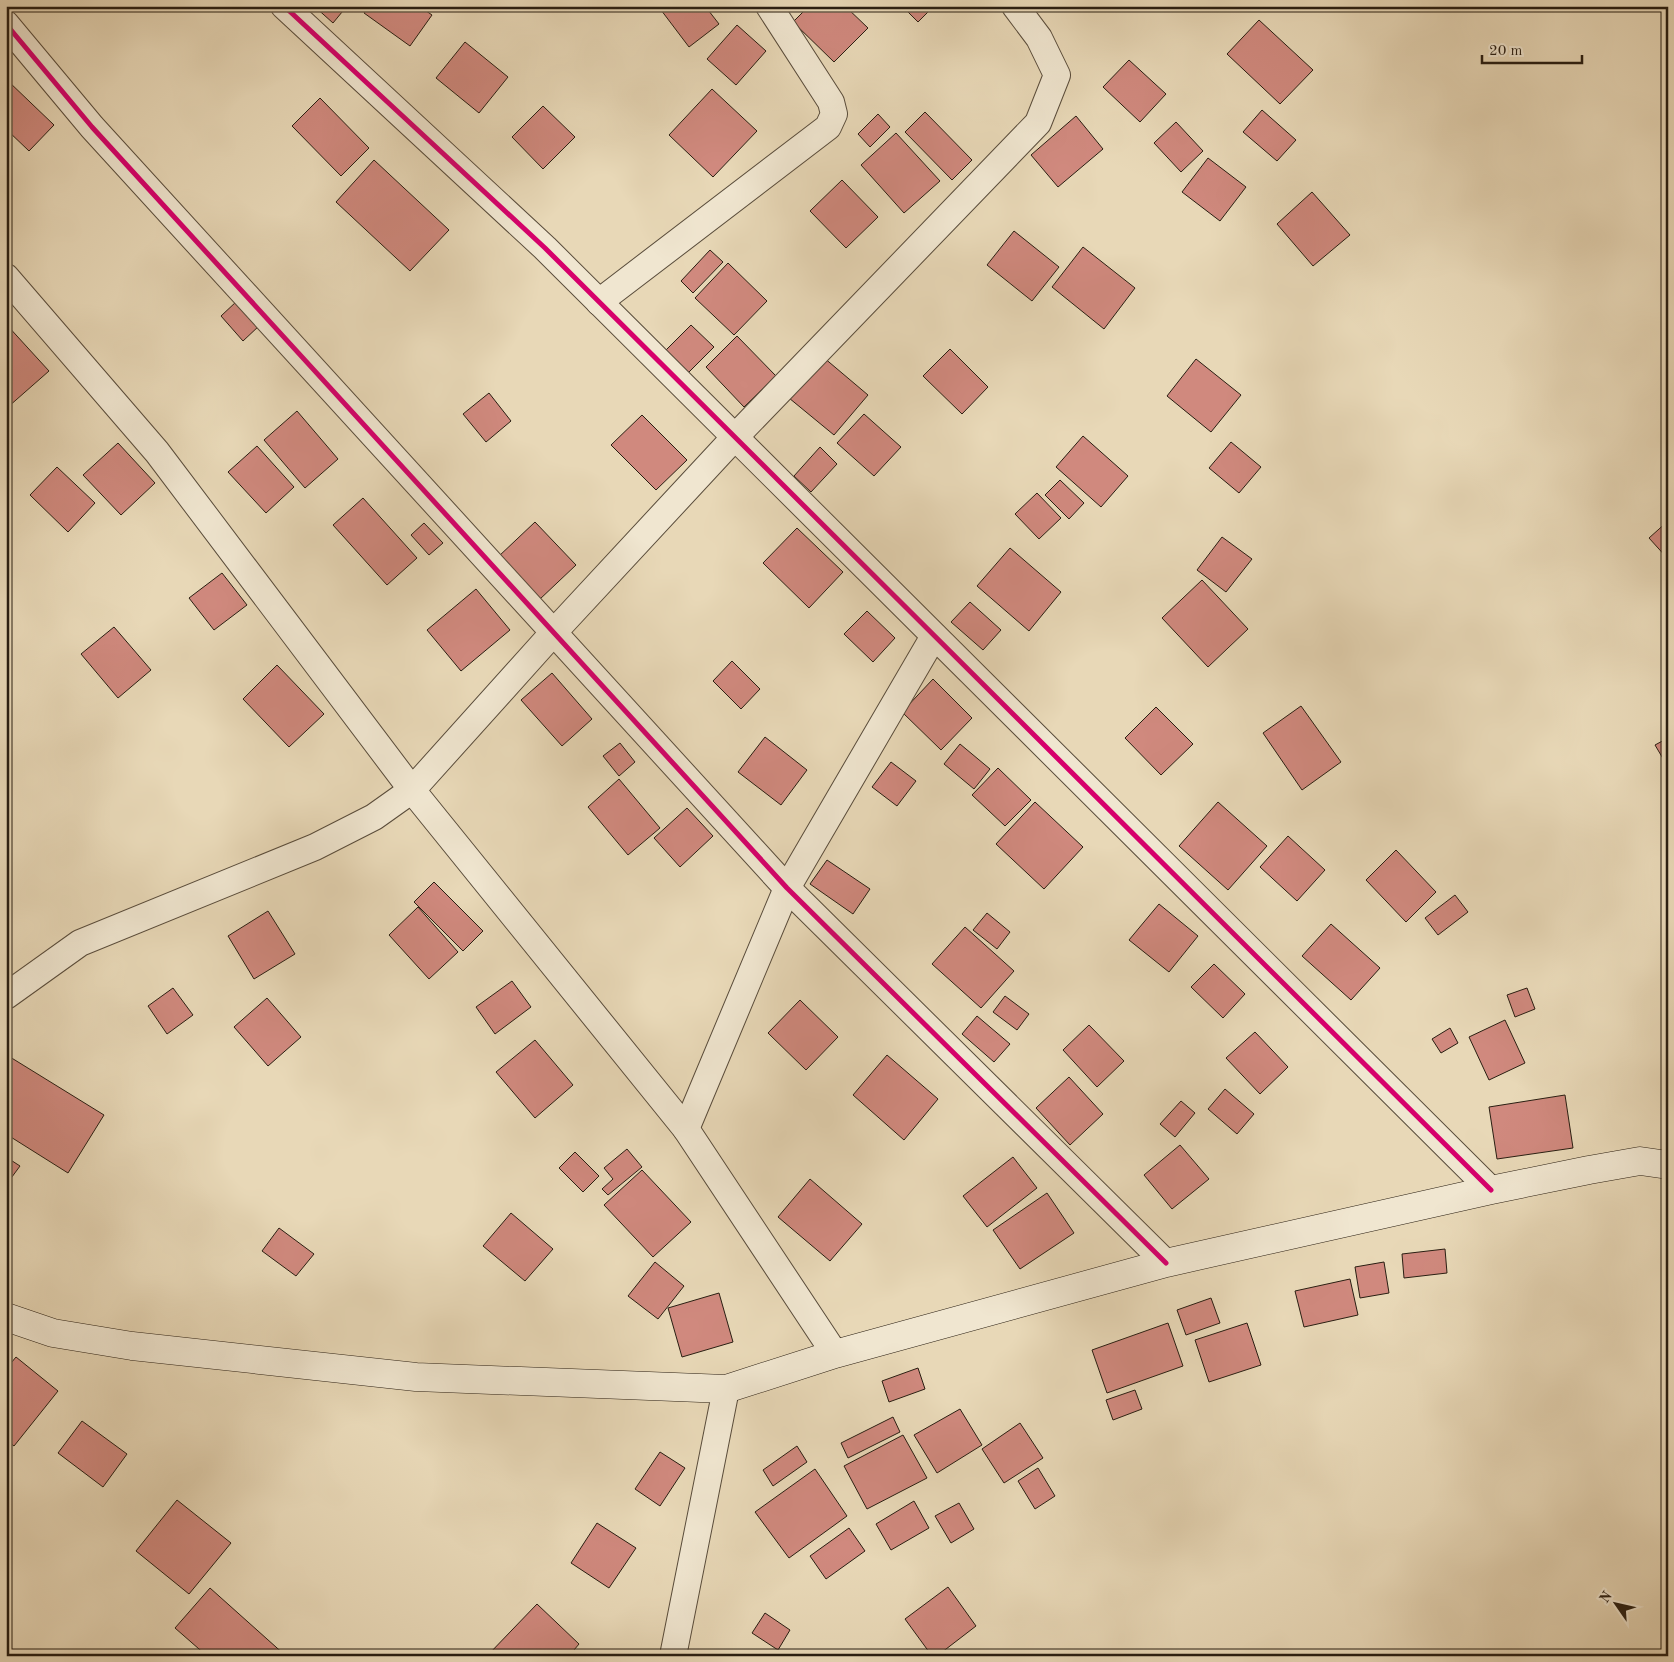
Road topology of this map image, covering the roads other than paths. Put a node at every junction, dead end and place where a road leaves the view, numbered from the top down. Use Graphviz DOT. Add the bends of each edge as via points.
graph roads {
  1 [pos="284,6"];
  2 [pos="769,6"];
  3 [pos="1015,6"];
  4 [pos="6,24"];
  5 [pos="6,277"];
  6 [pos="599,302"];
  7 [pos="735,437"];
  8 [pos="554,632"];
  9 [pos="934,636"];
  10 [pos="412,790"];
  11 [pos="787,888"];
  12 [pos="6,996"];
  13 [pos="686,1129"];
  14 [pos="1668,1164"];
  15 [pos="1491,1190"];
  16 [pos="1166,1263"];
  17 [pos="6,1317"];
  18 [pos="835,1354"];
  19 [pos="726,1389"];
  20 [pos="673,1656"];
  1 -- 6 [label="street" via="538,241"];
  2 -- 6 [label="street" via="831,102 834,114 828,127"];
  3 -- 7 [label="street" via="1039,38 1057,75 1038,123"];
  4 -- 8 [label="street" via="92,127"];
  5 -- 10 [label="street" via="157,452"];
  6 -- 7 [label="street"];
  7 -- 8 [label="street"];
  7 -- 9 [label="street"];
  8 -- 10 [label="street"];
  8 -- 11 [label="street"];
  9 -- 11 [label="street"];
  9 -- 15 [label="street"];
  10 -- 12 [label="street" via="374,817 315,847 80,943"];
  10 -- 13 [label="street"];
  11 -- 13 [label="street"];
  11 -- 16 [label="street"];
  13 -- 18 [label="street"];
  14 -- 15 [label="main road" via="1640,1161"];
  15 -- 16 [label="main road"];
  16 -- 18 [label="main road"];
  17 -- 19 [label="main road" via="53,1333 132,1346 416,1377"];
  18 -- 19 [label="main road"];
  19 -- 20 [label="street"];
}
